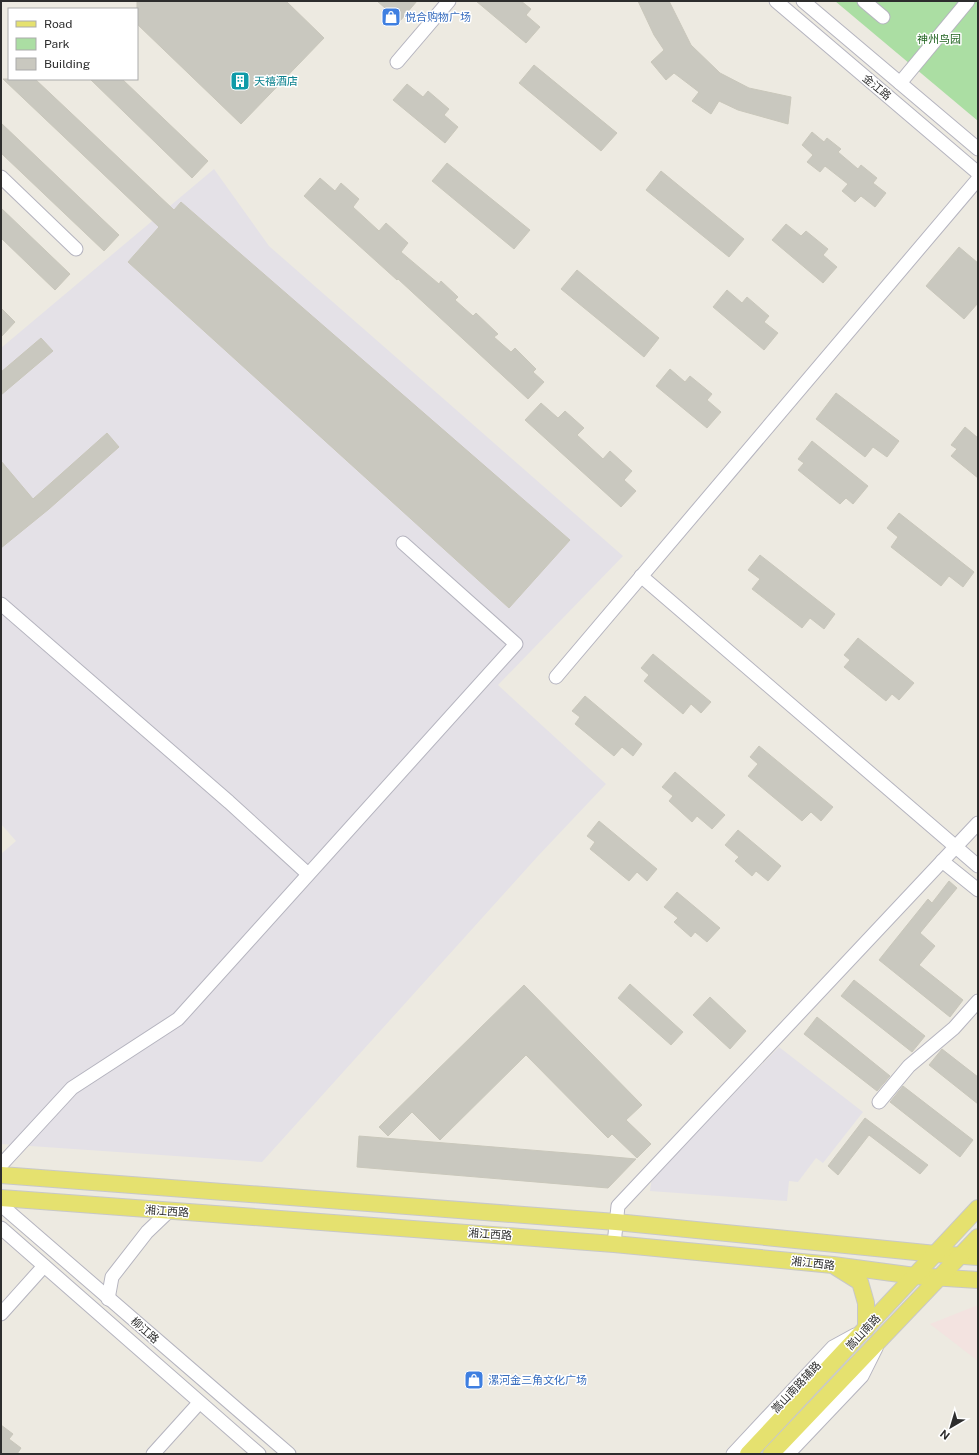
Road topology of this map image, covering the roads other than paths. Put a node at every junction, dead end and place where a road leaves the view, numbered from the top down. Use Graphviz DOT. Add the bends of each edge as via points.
graph roads {
  1 [pos="448,1"];
  2 [pos="776,1"];
  3 [pos="802,1"];
  4 [pos="864,1"];
  5 [pos="968,1"];
  6 [pos="883,17"];
  7 [pos="397,62"];
  8 [pos="900,83"];
  9 [pos="978,149"];
  10 [pos="978,173"];
  11 [pos="1,177"];
  12 [pos="978,179"];
  13 [pos="76,249"];
  14 [pos="403,543"];
  15 [pos="641,576"];
  16 [pos="1,604"];
  17 [pos="556,677"];
  18 [pos="978,823"];
  19 [pos="955,847"];
  20 [pos="942,861"];
  21 [pos="978,866"];
  22 [pos="308,874"];
  23 [pos="978,890"];
  24 [pos="978,1001"];
  25 [pos="879,1102"];
  26 [pos="1,1165"];
  27 [pos="1,1175"];
  28 [pos="1,1198"];
  29 [pos="1,1205"];
  30 [pos="978,1208"];
  31 [pos="168,1211"];
  32 [pos="616,1222"];
  33 [pos="1,1228"];
  34 [pos="978,1237"];
  35 [pos="614,1244"];
  36 [pos="936,1254"];
  37 [pos="959,1256"];
  38 [pos="978,1257"];
  39 [pos="834,1265"];
  40 [pos="44,1266"];
  41 [pos="915,1276"];
  42 [pos="940,1278"];
  43 [pos="978,1280"];
  44 [pos="108,1299"];
  45 [pos="1,1314"];
  46 [pos="866,1329"];
  47 [pos="879,1341"];
  48 [pos="199,1403"];
  49 [pos="748,1451"];
  50 [pos="154,1454"];
  51 [pos="259,1454"];
  52 [pos="289,1454"];
  53 [pos="733,1454"];
  54 [pos="771,1454"];
  55 [pos="788,1454"];
  1 -- 7 [label="street"];
  2 -- 10 [label="street, 金江路"];
  3 -- 8 [label="street, 金江路"];
  4 -- 6 [label="street"];
  5 -- 8 [label="street"];
  8 -- 9 [label="street, 金江路"];
  11 -- 13 [label="street"];
  12 -- 15 [label="street"];
  14 -- 22 [label="street" via="516,644"];
  15 -- 17 [label="street"];
  15 -- 19 [label="street"];
  16 -- 22 [label="street" via="230,802"];
  18 -- 19 [label="street"];
  19 -- 20 [label="street"];
  19 -- 21 [label="street"];
  20 -- 23 [label="street"];
  20 -- 32 [label="street" via="618,1206"];
  22 -- 26 [label="street" via="178,1019 72,1088"];
  24 -- 25 [label="street" via="954,1028 909,1066"];
  27 -- 32 [label="main road, 湘江西路"];
  28 -- 31 [label="main road, 湘江西路"];
  29 -- 44 [label="street, 柳江路"];
  30 -- 36 [label="main road, 嵩山南路"];
  31 -- 35 [label="main road, 湘江西路"];
  31 -- 44 [label="street" via="147,1232 112,1277"];
  32 -- 35 [label="street"];
  32 -- 36 [label="main road, 湘江西路"];
  33 -- 40 [label="street, 柳江路"];
  34 -- 37 [label="main road, 嵩山南路"];
  35 -- 39 [label="main road, 湘江西路"];
  36 -- 37 [label="main road, 湘江西路"];
  36 -- 41 [label="main road, 嵩山南路"];
  37 -- 38 [label="main road, 湘江西路"];
  37 -- 42 [label="main road, 嵩山南路"];
  39 -- 41 [label="main road, 湘江西路"];
  39 -- 46 [label="main road" via="860,1282 866,1303"];
  40 -- 45 [label="street"];
  40 -- 48 [label="street, 柳江路"];
  41 -- 42 [label="main road, 湘江西路"];
  41 -- 46 [label="main road, 嵩山南路"];
  42 -- 43 [label="main road, 湘江西路"];
  42 -- 47 [label="main road, 嵩山南路"];
  44 -- 52 [label="street, 柳江路"];
  46 -- 49 [label="main road, 嵩山南路"];
  47 -- 54 [label="main road, 嵩山南路"];
  47 -- 55 [label="street" via="862,1376"];
  48 -- 50 [label="street"];
  48 -- 51 [label="street, 柳江路"];
  49 -- 53 [label="street"];
}
